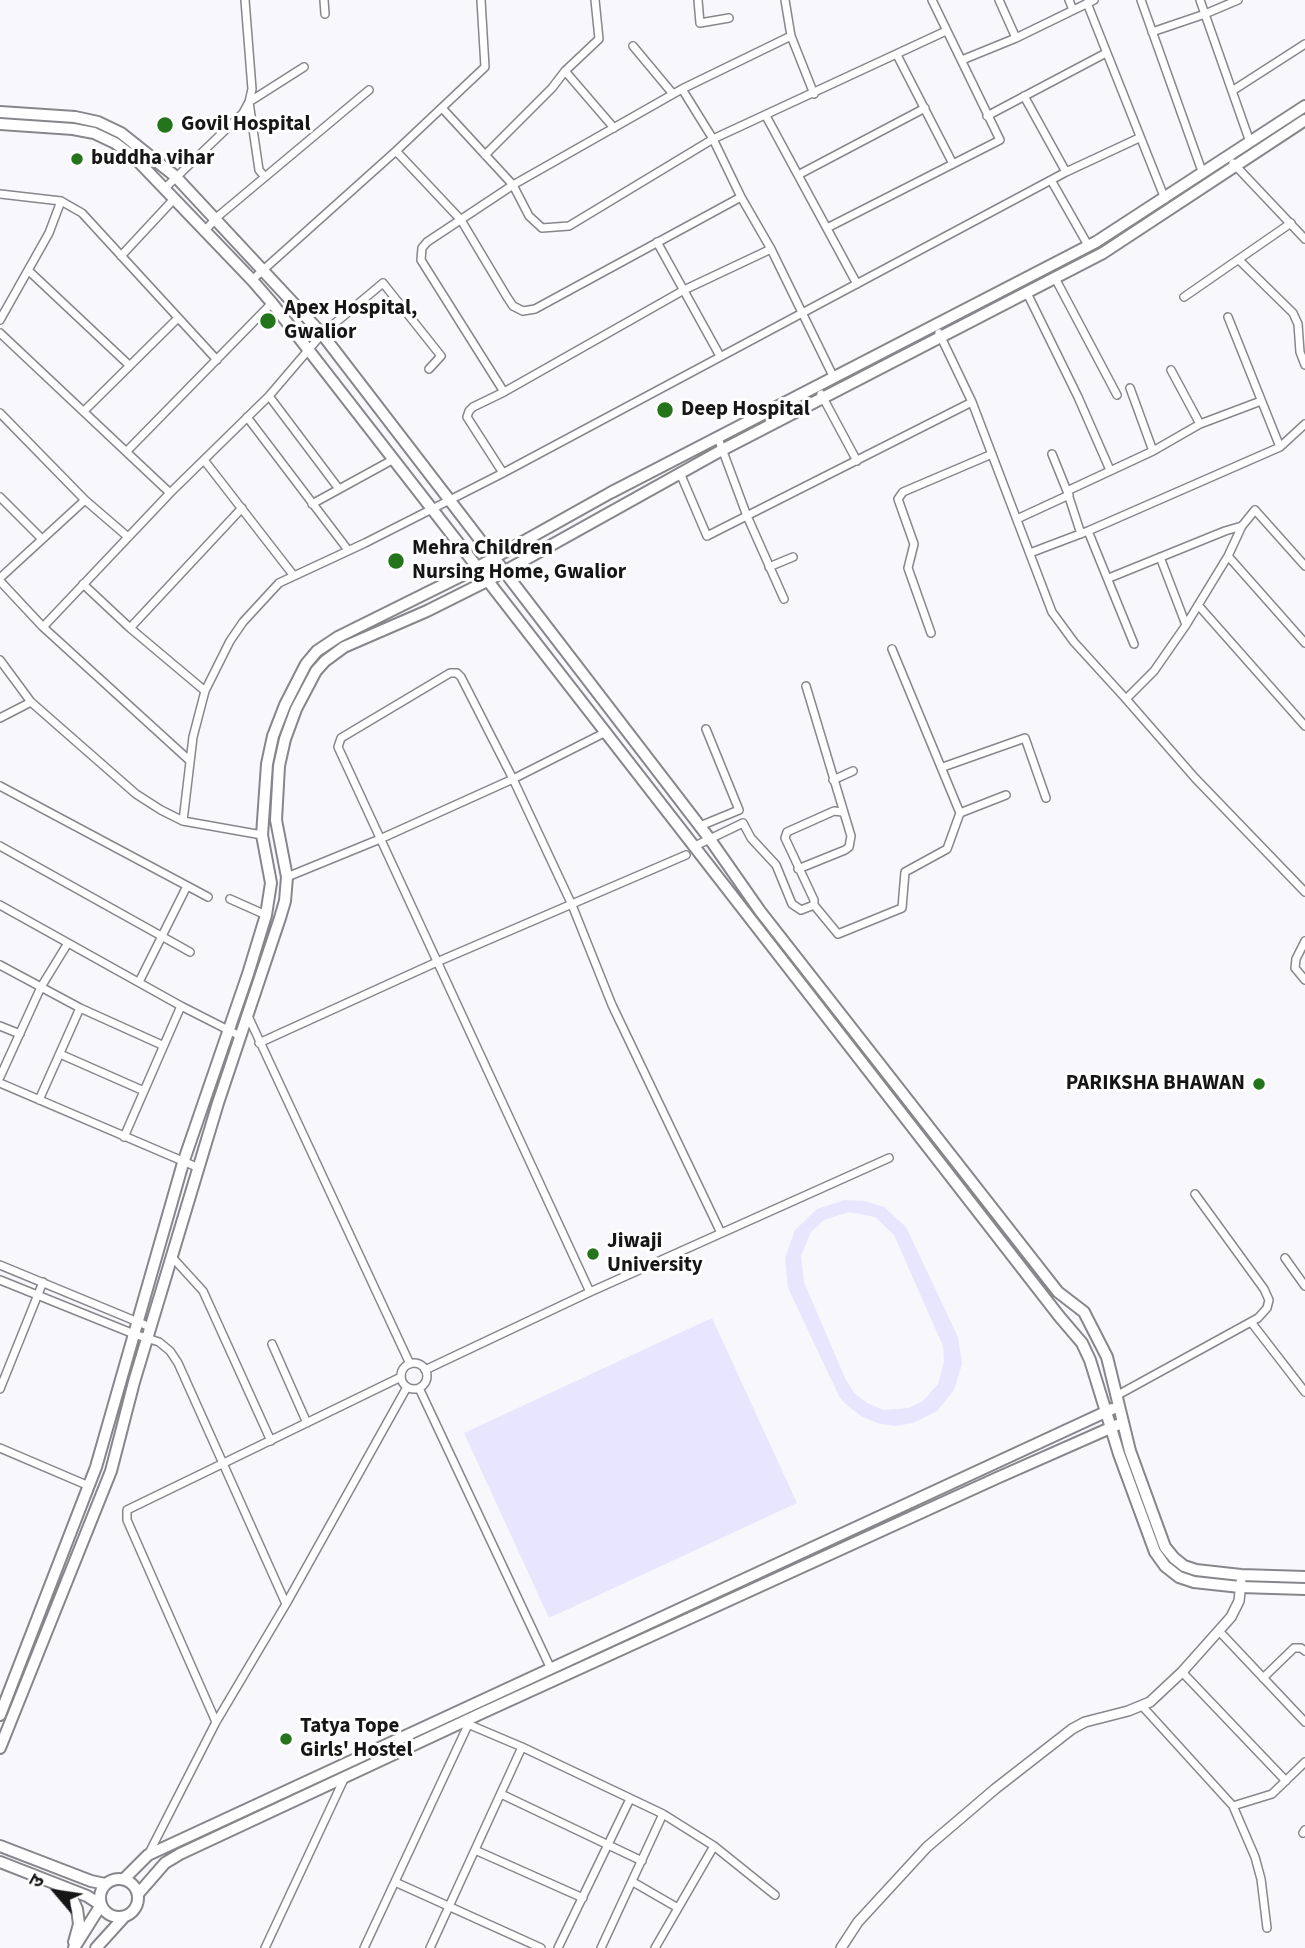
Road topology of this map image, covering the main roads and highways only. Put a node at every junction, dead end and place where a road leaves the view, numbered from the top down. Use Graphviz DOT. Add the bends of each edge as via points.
graph roads {
  1 [pos="1305,106"];
  2 [pos="0,112"];
  3 [pos="1305,120"];
  4 [pos="0,124"];
  5 [pos="588,505"];
  6 [pos="596,519"];
  7 [pos="493,558"];
  8 [pos="476,568"];
  9 [pos="503,572"];
  10 [pos="487,581"];
  11 [pos="303,681"];
  12 [pos="281,849"];
  13 [pos="265,853"];
  14 [pos="1117,1401"];
  15 [pos="1106,1412"];
  16 [pos="1123,1423"];
  17 [pos="1111,1428"];
  18 [pos="1305,1577"];
  19 [pos="1241,1581"];
  20 [pos="1305,1589"];
  21 [pos="0,1715"];
  22 [pos="0,1748"];
  23 [pos="0,1846"];
  24 [pos="150,1854"];
  25 [pos="0,1862"];
  26 [pos="163,1866"];
  27 [pos="124,1879"];
  28 [pos="105,1884"];
  29 [pos="68,1889"];
  30 [pos="138,1894"];
  31 [pos="101,1905"];
  32 [pos="125,1916"];
  33 [pos="73,1948"];
  34 [pos="96,1948"];
  1 -- 5 [label="main road" via="1088,247"];
  2 -- 7 [label="main road" via="98,122 121,133 175,176 322,334"];
  3 -- 6 [label="main road" via="1126,239"];
  4 -- 8 [label="main road" via="94,133 134,157 272,303"];
  5 -- 6 [label="main road"];
  5 -- 7 [label="main road"];
  6 -- 9 [label="main road"];
  7 -- 8 [label="main road"];
  7 -- 9 [label="main road"];
  8 -- 10 [label="main road"];
  8 -- 11 [label="main road" via="338,637 317,652"];
  9 -- 10 [label="main road"];
  9 -- 14 [label="main road" via="1058,1292 1084,1312 1107,1357"];
  10 -- 11 [label="main road" via="344,648"];
  10 -- 15 [label="main road" via="1082,1343"];
  11 -- 12 [label="main road" via="279,766 276,820"];
  11 -- 13 [label="main road" via="273,736 262,835"];
  12 -- 13 [label="main road"];
  12 -- 22 [label="main road" via="287,877 285,901 150,1327 111,1471"];
  13 -- 21 [label="main road" via="271,883 248,975 183,1163 89,1486"];
  14 -- 15 [label="main road"];
  14 -- 16 [label="main road"];
  15 -- 17 [label="main road"];
  15 -- 24 [label="main road"];
  16 -- 17 [label="main road"];
  16 -- 19 [label="main road" via="1166,1547 1174,1558 1184,1566"];
  17 -- 19 [label="main road" via="1155,1552 1165,1566 1194,1582"];
  17 -- 26 [label="main road" via="180,1854"];
  18 -- 19 [label="main road"];
  19 -- 20 [label="main road"];
  23 -- 28 [label="main road"];
  24 -- 26 [label="main road"];
  24 -- 27 [label="main road"];
  25 -- 29 [label="main road"];
  26 -- 30 [label="main road"];
  27 -- 28 [label="main road"];
  27 -- 30 [label="main road"];
  28 -- 31 [label="main road"];
  29 -- 31 [label="main road"];
  29 -- 33 [label="main road" via="78,1909"];
  30 -- 32 [label="main road" via="136,1907"];
  31 -- 32 [label="main road" via="111,1916"];
  31 -- 33 [label="main road"];
  32 -- 34 [label="main road"];
}
